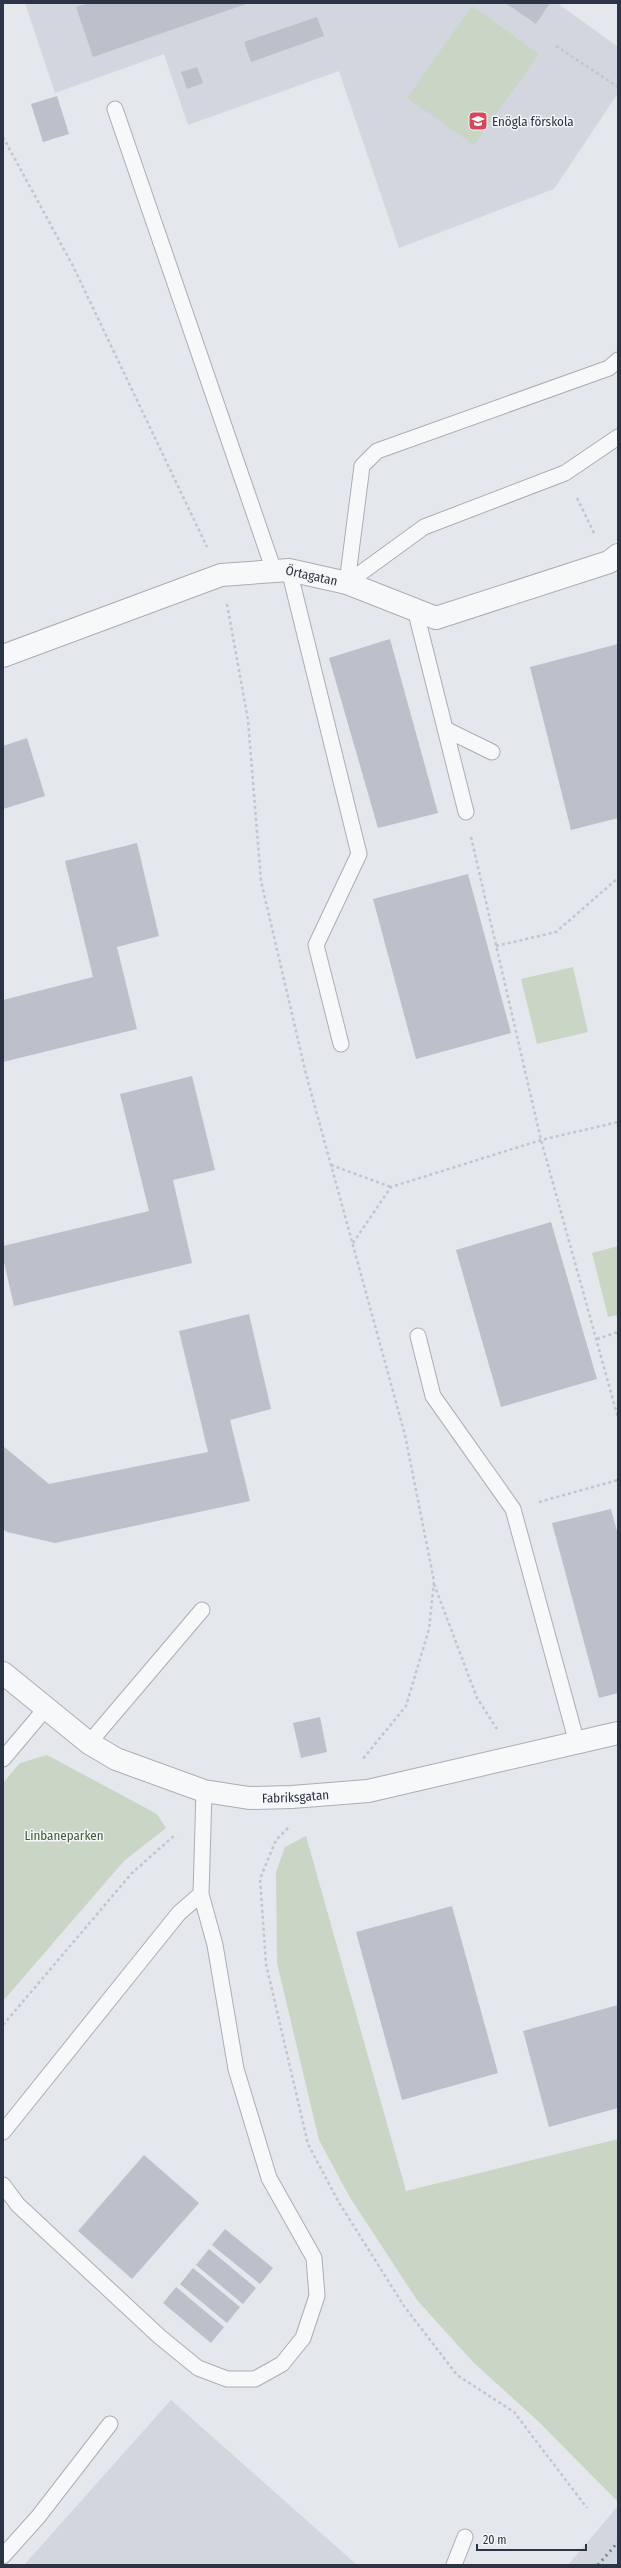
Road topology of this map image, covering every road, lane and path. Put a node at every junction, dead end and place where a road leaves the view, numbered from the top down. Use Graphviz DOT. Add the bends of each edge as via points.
graph roads {
  1 [pos="556,46"];
  2 [pos="618,87"];
  3 [pos="115,108"];
  4 [pos="3,136"];
  5 [pos="618,360"];
  6 [pos="618,437"];
  7 [pos="565,473"];
  8 [pos="613,559"];
  9 [pos="282,570"];
  10 [pos="221,575"];
  11 [pos="347,583"];
  12 [pos="415,609"];
  13 [pos="3,656"];
  14 [pos="445,729"];
  15 [pos="492,752"];
  16 [pos="466,812"];
  17 [pos="618,878"];
  18 [pos="496,946"];
  19 [pos="341,1044"];
  20 [pos="618,1122"];
  21 [pos="541,1140"];
  22 [pos="331,1165"];
  23 [pos="391,1187"];
  24 [pos="353,1243"];
  25 [pos="618,1332"];
  26 [pos="418,1336"];
  27 [pos="597,1339"];
  28 [pos="618,1418"];
  29 [pos="618,1480"];
  30 [pos="513,1508"];
  31 [pos="434,1581"];
  32 [pos="202,1610"];
  33 [pos="3,1673"];
  34 [pos="46,1708"];
  35 [pos="618,1733"];
  36 [pos="89,1743"];
  37 [pos="577,1743"];
  38 [pos="523,1755"];
  39 [pos="3,1758"];
  40 [pos="357,1766"];
  41 [pos="204,1791"];
  42 [pos="292,1797"];
  43 [pos="202,1831"];
  44 [pos="201,1894"];
  45 [pos="3,2025"];
  46 [pos="3,2132"];
  47 [pos="3,2185"];
  48 [pos="110,2424"];
  49 [pos="586,2508"];
  50 [pos="465,2537"];
  51 [pos="3,2556"];
  52 [pos="454,2565"];
  1 -- 2 [label="path"];
  3 -- 9 [label="lane"];
  4 -- 10 [label="path" via="73,266"];
  5 -- 11 [label="lane" via="609,368 377,451 362,466"];
  6 -- 7 [label="lane"];
  7 -- 8 [label="path"];
  7 -- 11 [label="lane" via="424,527"];
  8 -- 12 [label="street, Örtagatan" via="436,618"];
  9 -- 10 [label="street, Örtagatan"];
  9 -- 11 [label="street, Örtagatan"];
  9 -- 19 [label="lane" via="359,854 316,945"];
  10 -- 13 [label="street, Örtagatan"];
  10 -- 22 [label="path" via="248,720 260,882 306,1074"];
  11 -- 12 [label="street, Örtagatan"];
  12 -- 14 [label="lane"];
  14 -- 15 [label="lane"];
  14 -- 16 [label="lane"];
  16 -- 18 [label="path"];
  17 -- 18 [label="path" via="556,932"];
  18 -- 21 [label="path"];
  20 -- 21 [label="path"];
  21 -- 23 [label="path"];
  21 -- 27 [label="path"];
  22 -- 23 [label="path"];
  22 -- 24 [label="path"];
  23 -- 24 [label="path"];
  24 -- 31 [label="path" via="405,1435"];
  25 -- 27 [label="path"];
  26 -- 30 [label="lane" via="434,1396"];
  27 -- 28 [label="path"];
  29 -- 30 [label="path"];
  30 -- 37 [label="lane"];
  31 -- 38 [label="path" via="477,1698 498,1729"];
  31 -- 40 [label="path" via="429,1629 406,1706"];
  32 -- 36 [label="lane"];
  33 -- 34 [label="street, Fabriksgatan"];
  34 -- 36 [label="street, Fabriksgatan"];
  34 -- 39 [label="lane"];
  35 -- 37 [label="street, Fabriksgatan"];
  36 -- 41 [label="street, Fabriksgatan" via="116,1760"];
  37 -- 38 [label="street, Fabriksgatan"];
  38 -- 42 [label="street, Fabriksgatan" via="368,1791"];
  41 -- 42 [label="street, Fabriksgatan" via="249,1798"];
  41 -- 43 [label="lane"];
  42 -- 49 [label="path" via="297,1819 276,1840 260,1880 266,1964 308,2144 338,2201 404,2306 457,2375 514,2412"];
  43 -- 44 [label="lane"];
  43 -- 45 [label="path" via="173,1834 132,1874"];
  44 -- 46 [label="lane" via="179,1913"];
  44 -- 47 [label="lane" via="215,1945 236,2069 269,2178 314,2258 317,2296 303,2338 282,2364 255,2379 227,2378 198,2368 160,2337 18,2205"];
  48 -- 51 [label="lane" via="38,2517"];
  50 -- 52 [label="lane"];
}
